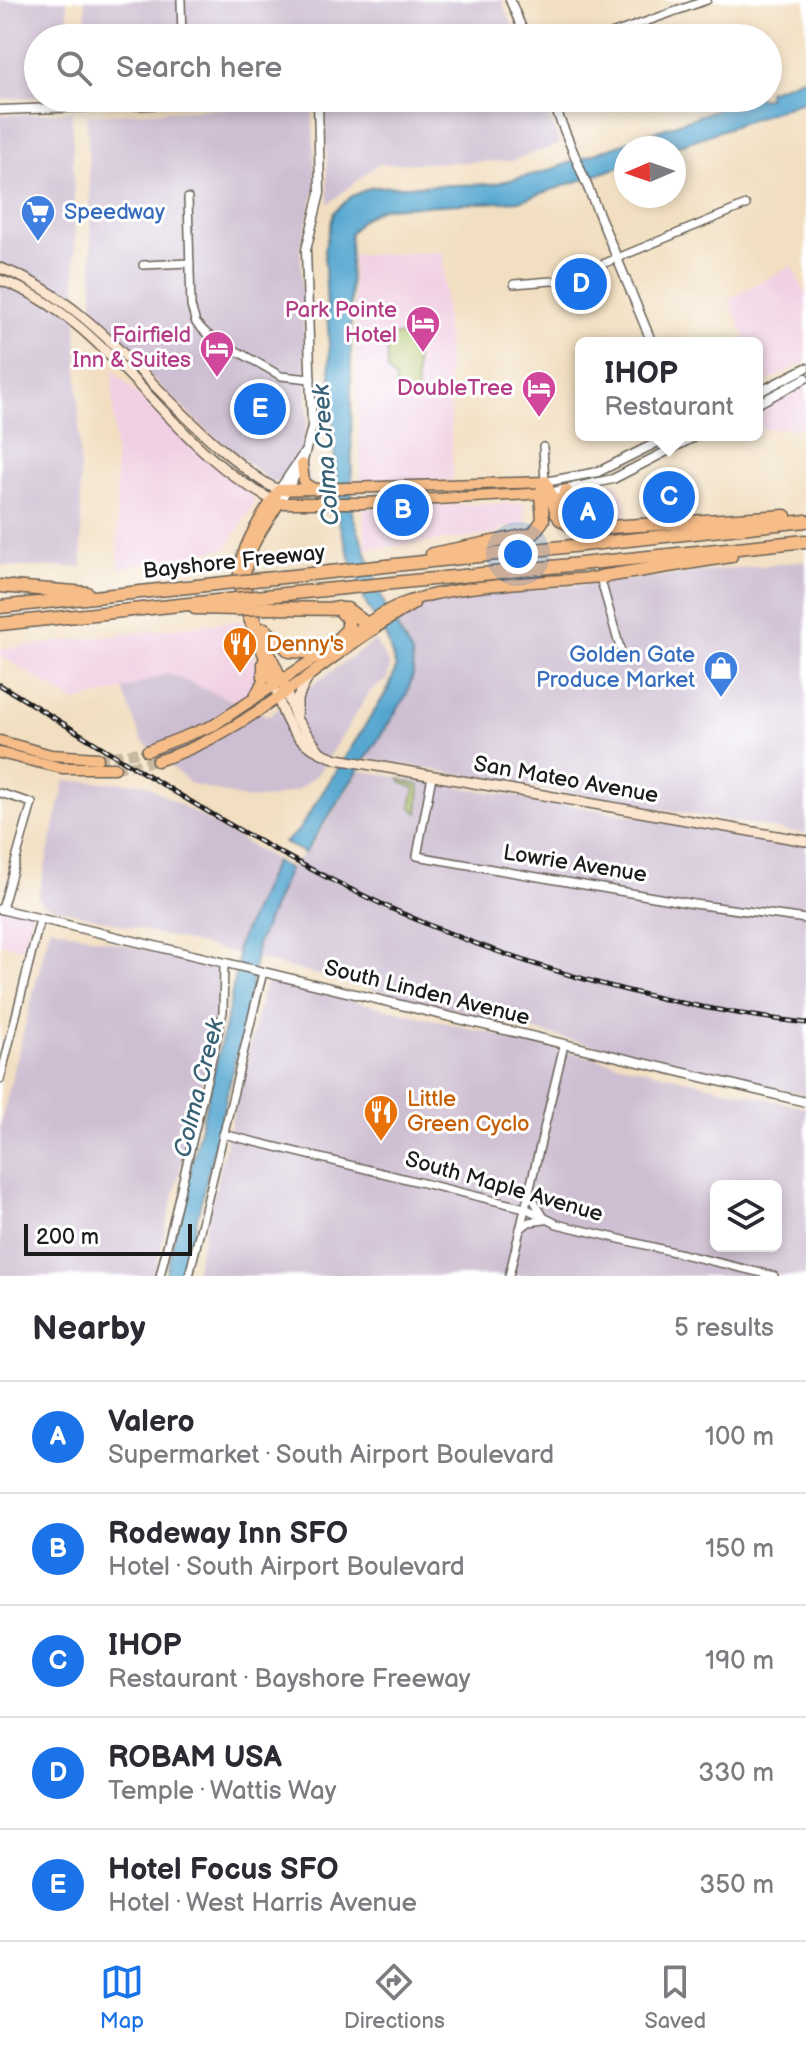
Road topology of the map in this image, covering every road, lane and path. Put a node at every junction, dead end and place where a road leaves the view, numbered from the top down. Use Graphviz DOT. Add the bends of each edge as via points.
graph roads {
  1 [pos="181,0"];
  2 [pos="510,0"];
  3 [pos="707,0"];
  4 [pos="182,24"];
  5 [pos="520,24"];
  6 [pos="639,24"];
  7 [pos="24,109"];
  8 [pos="0,110"];
  9 [pos="318,112"];
  10 [pos="557,112"];
  11 [pos="188,198"];
  12 [pos="746,205"];
  13 [pos="617,258"];
  14 [pos="190,263"];
  15 [pos="143,265"];
  16 [pos="0,268"];
  17 [pos="0,280"];
  18 [pos="514,284"];
  19 [pos="650,337"];
  20 [pos="806,368"];
  21 [pos="806,378"];
  22 [pos="311,379"];
  23 [pos="763,390"];
  24 [pos="763,401"];
  25 [pos="660,441"];
  26 [pos="685,441"];
  27 [pos="543,447"];
  28 [pos="307,449"];
  29 [pos="302,464"];
  30 [pos="283,490"];
  31 [pos="322,490"];
  32 [pos="545,490"];
  33 [pos="566,491"];
  34 [pos="275,502"];
  35 [pos="556,513"];
  36 [pos="806,518"];
  37 [pos="804,541"];
  38 [pos="382,567"];
  39 [pos="600,577"];
  40 [pos="0,586"];
  41 [pos="76,595"];
  42 [pos="262,606"];
  43 [pos="0,607"];
  44 [pos="338,608"];
  45 [pos="0,624"];
  46 [pos="372,625"];
  47 [pos="260,649"];
  48 [pos="324,653"];
  49 [pos="623,659"];
  50 [pos="309,676"];
  51 [pos="280,688"];
  52 [pos="240,710"];
  53 [pos="251,716"];
  54 [pos="285,720"];
  55 [pos="300,726"];
  56 [pos="0,741"];
  57 [pos="147,751"];
  58 [pos="320,752"];
  59 [pos="0,753"];
  60 [pos="98,758"];
  61 [pos="157,761"];
  62 [pos="115,768"];
  63 [pos="432,776"];
  64 [pos="0,793"];
  65 [pos="806,841"];
  66 [pos="1,909"];
  67 [pos="40,919"];
  68 [pos="806,919"];
  69 [pos="228,964"];
  70 [pos="259,971"];
  71 [pos="564,1045"];
  72 [pos="0,1080"];
  73 [pos="806,1102"];
  74 [pos="223,1134"];
  75 [pos="529,1190"];
  76 [pos="525,1208"];
  77 [pos="547,1220"];
  78 [pos="519,1230"];
  79 [pos="160,1276"];
  80 [pos="189,1276"];
  81 [pos="509,1276"];
  82 [pos="774,1276"];
  1 -- 4 [label="street"];
  2 -- 5 [label="street"];
  3 -- 6 [label="street"];
  7 -- 8 [label="street"];
  9 -- 22 [label="street" via="320,193 306,250"];
  10 -- 13 [label="street"];
  11 -- 14 [label="street"];
  12 -- 13 [label="street"];
  13 -- 18 [label="street" via="559,281"];
  13 -- 19 [label="street"];
  14 -- 15 [label="street"];
  14 -- 22 [label="street" via="191,306 201,329 281,376"];
  16 -- 30 [label="main road" via="62,302 207,437 258,478"];
  17 -- 34 [label="main road" via="57,309 189,437"];
  20 -- 23 [label="street"];
  21 -- 24 [label="street"];
  22 -- 28 [label="street"];
  25 -- 32 [label="street" via="598,472"];
  26 -- 33 [label="street" via="613,479"];
  27 -- 32 [label="street"];
  28 -- 29 [label="street"];
  28 -- 30 [label="street"];
  29 -- 30 [label="street"];
  29 -- 31 [label="main road" via="304,483"];
  30 -- 31 [label="main road"];
  30 -- 34 [label="main road"];
  31 -- 32 [label="main road"];
  32 -- 33 [label="street"];
  32 -- 34 [label="main road" via="363,503"];
  32 -- 35 [label="highway"];
  32 -- 38 [label="highway" via="543,520 533,534"];
  33 -- 35 [label="highway"];
  34 -- 42 [label="main road" via="246,569 247,590"];
  34 -- 47 [label="main road" via="245,546 238,578 244,613"];
  35 -- 36 [label="highway" via="565,525 583,529"];
  36 -- 38 [label="highway, Bayshore Freeway"];
  37 -- 39 [label="highway"];
  37 -- 42 [label="highway, Bayshore Freeway" via="349,587"];
  38 -- 41 [label="highway, Bayshore Freeway, bridge"];
  39 -- 46 [label="main road" via="426,597"];
  39 -- 49 [label="street"];
  40 -- 41 [label="highway"];
  41 -- 43 [label="highway"];
  42 -- 44 [label="highway"];
  42 -- 45 [label="highway, Bayshore Freeway, bridge" via="237,604 208,611 180,605"];
  42 -- 48 [label="main road" via="276,642 289,652"];
  42 -- 51 [label="main road"];
  44 -- 46 [label="highway"];
  44 -- 48 [label="highway" via="348,619 348,629"];
  46 -- 48 [label="main road"];
  46 -- 50 [label="main road"];
  47 -- 51 [label="main road"];
  47 -- 52 [label="main road" via="263,681"];
  48 -- 51 [label="main road"];
  50 -- 51 [label="main road"];
  50 -- 55 [label="main road" via="297,699"];
  51 -- 52 [label="main road"];
  51 -- 53 [label="main road"];
  51 -- 54 [label="main road, San Mateo Avenue"];
  51 -- 55 [label="main road"];
  52 -- 57 [label="main road"];
  53 -- 54 [label="main road" via="272,711"];
  53 -- 61 [label="main road" via="204,743"];
  54 -- 58 [label="main road, San Mateo Avenue" via="302,744"];
  55 -- 58 [label="main road"];
  56 -- 60 [label="main road" via="51,755"];
  58 -- 63 [label="main road, San Mateo Avenue"];
  59 -- 62 [label="main road" via="62,768"];
  63 -- 65 [label="main road, San Mateo Avenue"];
  63 -- 68 [label="street, Lowrie Avenue" via="417,856"];
  64 -- 66 [label="street" via="32,803"];
  66 -- 67 [label="street, South Linden Avenue"];
  67 -- 69 [label="street, South Linden Avenue"];
  67 -- 72 [label="street"];
  69 -- 70 [label="street, South Linden Avenue"];
  69 -- 79 [label="street" via="223,1012"];
  70 -- 71 [label="street, South Linden Avenue"];
  70 -- 74 [label="street"];
  71 -- 73 [label="street, South Linden Avenue"];
  71 -- 75 [label="street"];
  74 -- 76 [label="street, South Maple Avenue"];
  74 -- 80 [label="street"];
  75 -- 76 [label="street"];
  75 -- 77 [label="street"];
  76 -- 77 [label="street, South Maple Avenue"];
  76 -- 78 [label="street"];
  77 -- 78 [label="street" via="529,1222"];
  77 -- 82 [label="street, South Maple Avenue"];
  78 -- 81 [label="street"];
}
